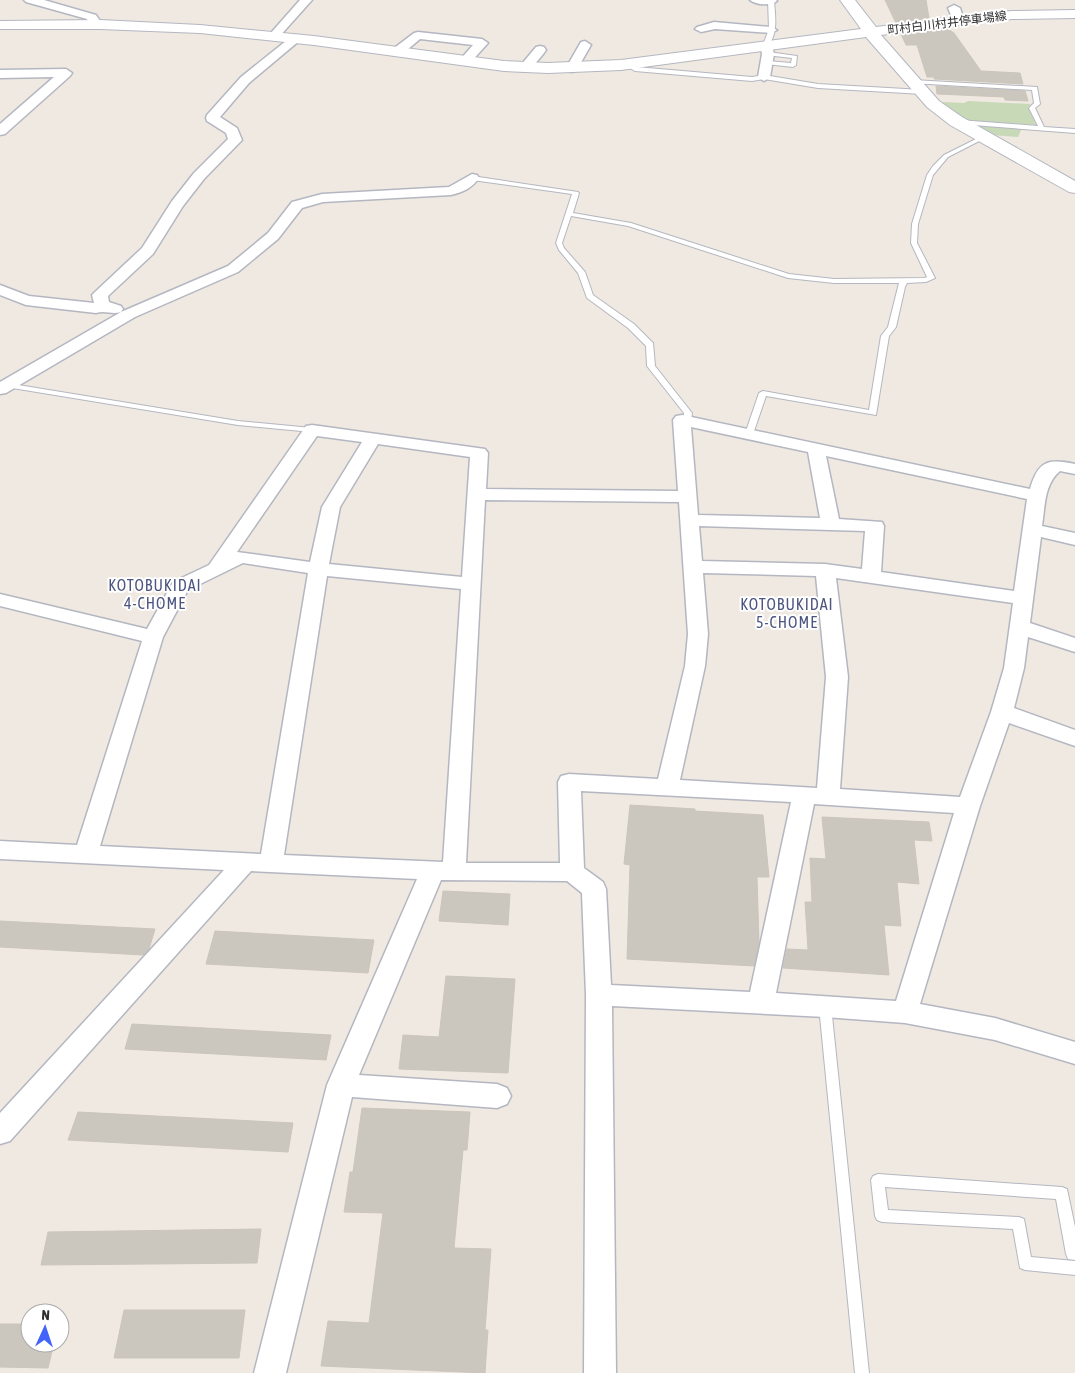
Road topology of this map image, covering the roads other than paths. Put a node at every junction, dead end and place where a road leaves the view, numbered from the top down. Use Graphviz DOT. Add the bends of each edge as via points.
graph roads {
  1 [pos="30,0"];
  2 [pos="306,0"];
  3 [pos="756,0"];
  4 [pos="847,0"];
  5 [pos="771,1"];
  6 [pos="1075,14"];
  7 [pos="723,20"];
  8 [pos="0,25"];
  9 [pos="92,25"];
  10 [pos="701,29"];
  11 [pos="870,32"];
  12 [pos="274,36"];
  13 [pos="295,39"];
  14 [pos="769,43"];
  15 [pos="585,45"];
  16 [pos="540,50"];
  17 [pos="398,52"];
  18 [pos="465,61"];
  19 [pos="627,64"];
  20 [pos="525,68"];
  21 [pos="572,68"];
  22 [pos="0,74"];
  23 [pos="764,78"];
  24 [pos="918,87"];
  25 [pos="956,121"];
  26 [pos="1042,128"];
  27 [pos="0,131"];
  28 [pos="1075,131"];
  29 [pos="984,138"];
  30 [pos="472,178"];
  31 [pos="1075,188"];
  32 [pos="569,214"];
  33 [pos="904,281"];
  34 [pos="0,290"];
  35 [pos="102,304"];
  36 [pos="129,314"];
  37 [pos="2,386"];
  38 [pos="687,421"];
  39 [pos="312,430"];
  40 [pos="749,434"];
  41 [pos="373,439"];
  42 [pos="816,449"];
  43 [pos="1075,469"];
  44 [pos="477,494"];
  45 [pos="1037,496"];
  46 [pos="686,497"];
  47 [pos="689,520"];
  48 [pos="831,524"];
  49 [pos="1033,530"];
  50 [pos="1075,539"];
  51 [pos="694,567"];
  52 [pos="216,569"];
  53 [pos="318,569"];
  54 [pos="825,570"];
  55 [pos="871,576"];
  56 [pos="470,584"];
  57 [pos="1022,598"];
  58 [pos="1,602"];
  59 [pos="1020,627"];
  60 [pos="153,637"];
  61 [pos="1075,645"];
  62 [pos="1002,712"];
  63 [pos="1075,738"];
  64 [pos="667,787"];
  65 [pos="804,795"];
  66 [pos="828,796"];
  67 [pos="968,806"];
  68 [pos="0,850"];
  69 [pos="86,853"];
  70 [pos="244,863"];
  71 [pos="271,863"];
  72 [pos="443,871"];
  73 [pos="572,872"];
  74 [pos="600,995"];
  75 [pos="761,1003"];
  76 [pos="825,1006"];
  77 [pos="905,1012"];
  78 [pos="1075,1053"];
  79 [pos="341,1085"];
  80 [pos="497,1096"];
  81 [pos="0,1132"];
  82 [pos="1075,1254"];
  83 [pos="1075,1268"];
  84 [pos="270,1373"];
  85 [pos="600,1373"];
  86 [pos="862,1373"];
  1 -- 9 [label="street" via="92,17"];
  2 -- 12 [label="street"];
  3 -- 5 [label="street"];
  4 -- 11 [label="street"];
  5 -- 14 [label="lane"];
  6 -- 11 [label="street, 町村白川村井停車場線" via="956,14"];
  7 -- 14 [label="street"];
  8 -- 9 [label="street"];
  9 -- 12 [label="street" via="202,29"];
  10 -- 14 [label="street" via="714,24"];
  11 -- 14 [label="street"];
  11 -- 24 [label="street, 町村白川村井停車場線"];
  12 -- 13 [label="street"];
  13 -- 17 [label="street"];
  13 -- 35 [label="street" via="245,80 212,118 232,131 235,140 199,176 177,204 148,251 100,295"];
  14 -- 19 [label="street"];
  14 -- 23 [label="street"];
  15 -- 21 [label="street"];
  16 -- 20 [label="street"];
  17 -- 18 [label="street"];
  17 -- 18 [label="street" via="418,35 482,43"];
  18 -- 20 [label="street"];
  19 -- 21 [label="street"];
  19 -- 23 [label="lane" via="635,69"];
  20 -- 21 [label="street"];
  22 -- 27 [label="street" via="66,73"];
  23 -- 24 [label="lane" via="850,89"];
  24 -- 25 [label="street, 町村白川村井停車場線" via="933,104"];
  24 -- 26 [label="lane" via="1035,88 1037,104 1032,108"];
  25 -- 26 [label="lane"];
  25 -- 29 [label="street, 町村白川村井停車場線"];
  26 -- 28 [label="lane"];
  29 -- 31 [label="street, 町村白川村井停車場線"];
  29 -- 33 [label="lane" via="946,156 930,175 914,224 914,243 931,278"];
  30 -- 32 [label="lane" via="576,193"];
  30 -- 36 [label="street" via="451,191 322,198 297,205 273,236 233,269"];
  32 -- 33 [label="lane" via="629,224 788,276 834,282"];
  32 -- 38 [label="lane" via="559,244 561,249 581,272 590,296 631,326 650,345 651,366 688,413"];
  33 -- 40 [label="lane" via="892,327 885,336 873,412 763,393"];
  34 -- 35 [label="street" via="26,300 96,308"];
  35 -- 36 [label="street"];
  36 -- 37 [label="street"];
  37 -- 39 [label="lane" via="238,423"];
  38 -- 40 [label="street"];
  38 -- 46 [label="street" via="682,420"];
  39 -- 41 [label="street"];
  39 -- 52 [label="street"];
  40 -- 42 [label="street"];
  41 -- 44 [label="street" via="479,453"];
  41 -- 53 [label="street" via="331,507"];
  42 -- 45 [label="street"];
  42 -- 48 [label="street"];
  43 -- 45 [label="street" via="1056,466 1043,476"];
  44 -- 46 [label="street"];
  44 -- 56 [label="street"];
  45 -- 49 [label="street"];
  46 -- 47 [label="street"];
  47 -- 48 [label="street"];
  47 -- 51 [label="street"];
  48 -- 55 [label="street" via="875,526"];
  49 -- 50 [label="street"];
  49 -- 57 [label="street"];
  51 -- 54 [label="street"];
  51 -- 64 [label="street" via="698,634 695,666"];
  52 -- 53 [label="street" via="241,557"];
  52 -- 60 [label="street" via="180,586"];
  53 -- 56 [label="street"];
  53 -- 71 [label="street"];
  54 -- 55 [label="street"];
  54 -- 66 [label="street" via="837,677"];
  55 -- 57 [label="street"];
  56 -- 72 [label="street"];
  57 -- 59 [label="street"];
  58 -- 60 [label="street"];
  59 -- 61 [label="street"];
  59 -- 62 [label="street" via="1014,668"];
  60 -- 69 [label="street"];
  62 -- 63 [label="street"];
  62 -- 67 [label="street"];
  64 -- 65 [label="street"];
  64 -- 73 [label="street" via="569,782"];
  65 -- 66 [label="street"];
  65 -- 75 [label="street"];
  66 -- 67 [label="street"];
  67 -- 77 [label="street"];
  68 -- 69 [label="street"];
  69 -- 70 [label="street"];
  70 -- 71 [label="street"];
  70 -- 81 [label="street"];
  71 -- 72 [label="street"];
  72 -- 73 [label="street"];
  72 -- 79 [label="street"];
  73 -- 74 [label="street" via="594,888"];
  74 -- 75 [label="street"];
  74 -- 85 [label="street"];
  75 -- 76 [label="street"];
  76 -- 77 [label="street"];
  76 -- 86 [label="lane"];
  77 -- 78 [label="street" via="996,1029"];
  79 -- 80 [label="street"];
  79 -- 84 [label="street"];
  82 -- 83 [label="lane" via="1062,1193 878,1180 882,1216 1019,1224 1026,1263"];
}
